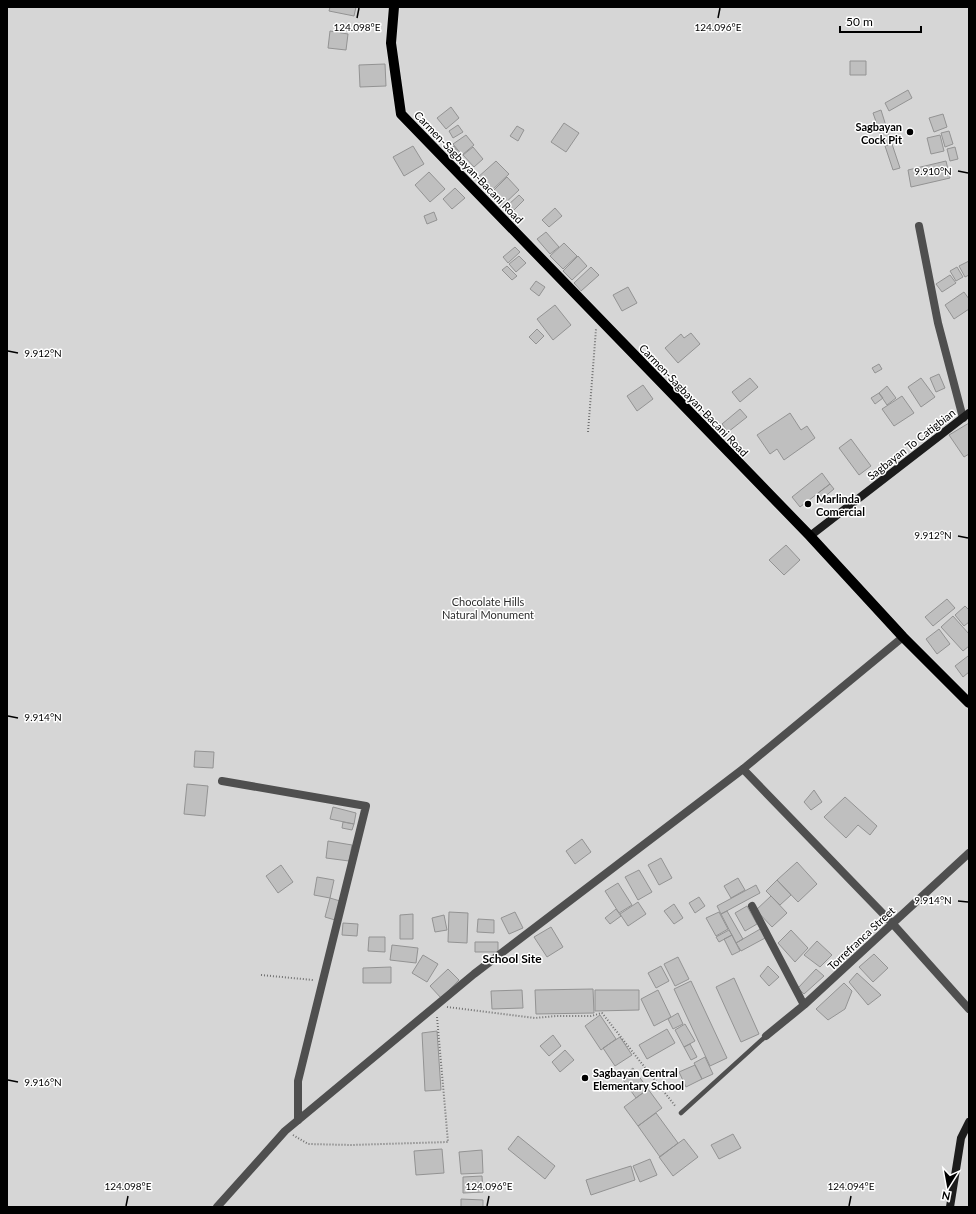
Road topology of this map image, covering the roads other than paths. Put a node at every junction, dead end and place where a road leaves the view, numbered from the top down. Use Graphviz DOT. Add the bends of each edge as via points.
graph roads {
  1 [pos="394,7"];
  2 [pos="919,226"];
  3 [pos="966,415"];
  4 [pos="810,536"];
  5 [pos="903,637"];
  6 [pos="969,703"];
  7 [pos="742,769"];
  8 [pos="222,781"];
  9 [pos="969,853"];
  10 [pos="752,906"];
  11 [pos="892,923"];
  12 [pos="804,1005"];
  13 [pos="968,1005"];
  14 [pos="766,1036"];
  15 [pos="681,1113"];
  16 [pos="298,1120"];
  17 [pos="969,1122"];
  18 [pos="217,1207"];
  19 [pos="950,1207"];
  1 -- 4 [label="main road, Carmen-Sagbayan-Bacani Road" via="391,43 402,114"];
  2 -- 3 [label="street" via="938,323"];
  3 -- 4 [label="main road, Sagbayan To Catigbian"];
  4 -- 5 [label="main road, Carmen-Sagbayan-Bacani Road"];
  5 -- 6 [label="main road, Carmen-Sagbayan-Bacani Road"];
  5 -- 7 [label="street"];
  7 -- 11 [label="street"];
  7 -- 16 [label="street" via="474,974"];
  8 -- 16 [label="street" via="366,806 298,1081"];
  9 -- 11 [label="street, Torrefranca Street"];
  10 -- 12 [label="street"];
  11 -- 12 [label="street, Torrefranca Street"];
  11 -- 13 [label="street"];
  12 -- 14 [label="street, Torrefranca Street"];
  14 -- 15 [label="lane"];
  16 -- 18 [label="street" via="285,1131"];
  17 -- 19 [label="main road" via="961,1138"];
}
